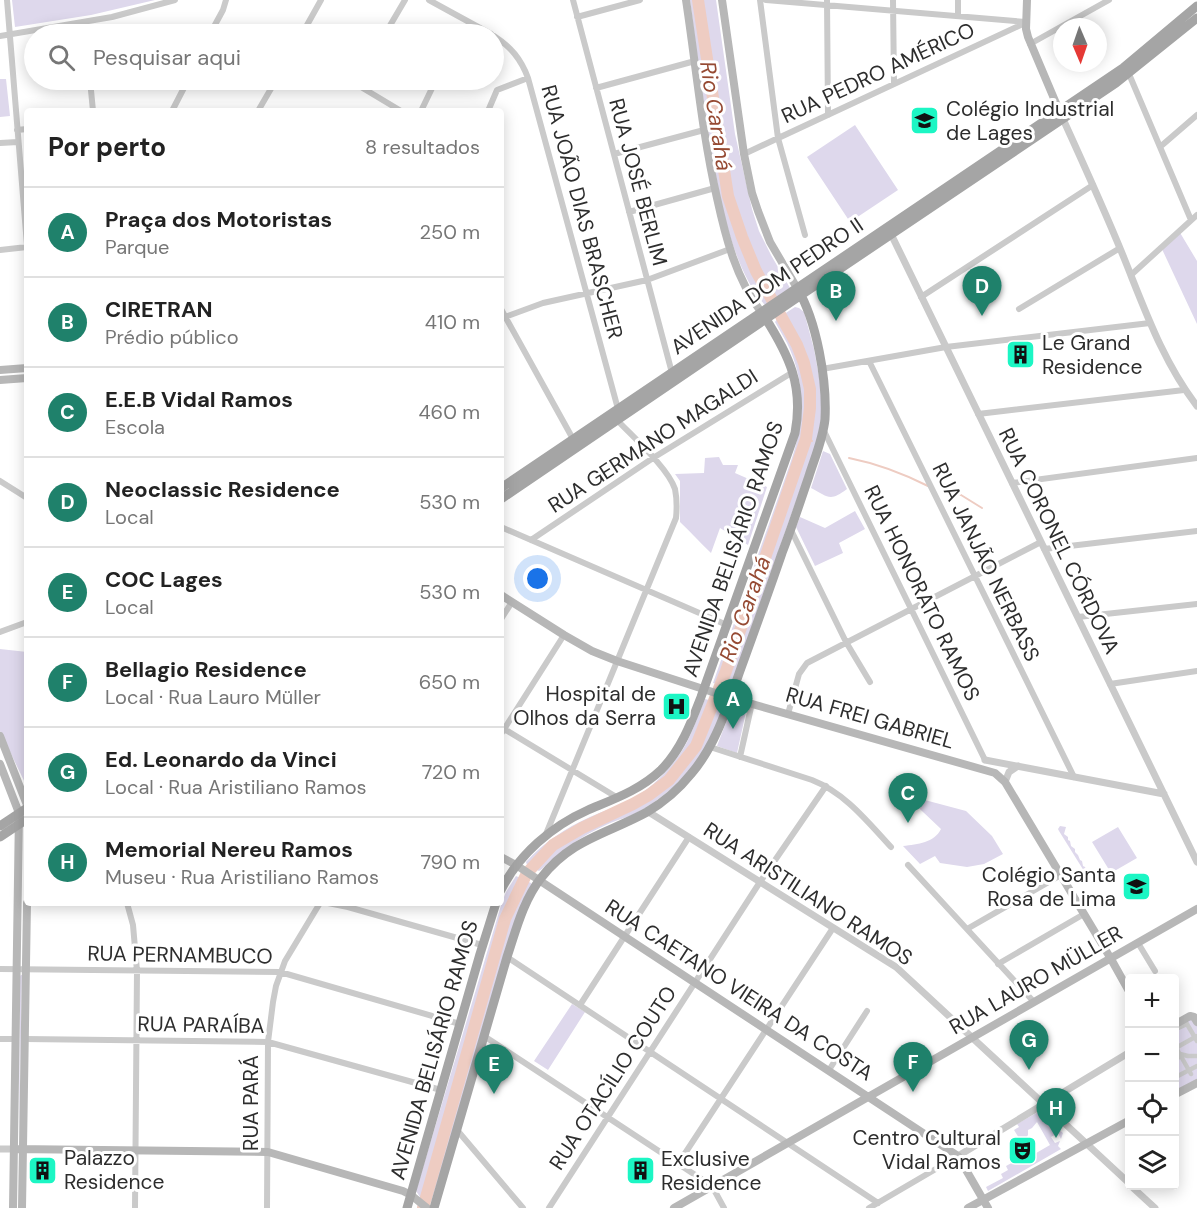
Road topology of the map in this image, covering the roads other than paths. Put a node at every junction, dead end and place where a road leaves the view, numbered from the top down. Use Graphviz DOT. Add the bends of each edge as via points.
graph roads {
  1 [pos="7,0"];
  2 [pos="175,0"];
  3 [pos="226,0"];
  4 [pos="321,0"];
  5 [pos="405,0"];
  6 [pos="429,0"];
  7 [pos="573,0"];
  8 [pos="640,0"];
  9 [pos="686,0"];
  10 [pos="722,0"];
  11 [pos="760,0"];
  12 [pos="766,0"];
  13 [pos="893,0"];
  14 [pos="958,0"];
  15 [pos="1027,0"];
  16 [pos="1109,0"];
  17 [pos="827,3"];
  18 [pos="1197,6"];
  19 [pos="893,11"];
  20 [pos="958,16"];
  21 [pos="577,17"];
  22 [pos="1197,18"];
  23 [pos="85,22"];
  24 [pos="1027,22"];
  25 [pos="72,24"];
  26 [pos="215,24"];
  27 [pos="308,24"];
  28 [pos="391,24"];
  29 [pos="472,24"];
  30 [pos="24,32"];
  31 [pos="9,34"];
  32 [pos="0,36"];
  33 [pos="504,43"];
  34 [pos="1030,44"];
  35 [pos="694,61"];
  36 [pos="1129,74"];
  37 [pos="528,78"];
  38 [pos="894,84"];
  39 [pos="504,87"];
  40 [pos="596,88"];
  41 [pos="91,90"];
  42 [pos="183,90"];
  43 [pos="270,90"];
  44 [pos="370,90"];
  45 [pos="431,90"];
  46 [pos="497,90"];
  47 [pos="93,108"];
  48 [pos="174,108"];
  49 [pos="260,108"];
  50 [pos="397,108"];
  51 [pos="422,108"];
  52 [pos="489,108"];
  53 [pos="828,115"];
  54 [pos="1061,115"];
  55 [pos="1197,115"];
  56 [pos="24,129"];
  57 [pos="17,130"];
  58 [pos="704,130"];
  59 [pos="778,138"];
  60 [pos="18,141"];
  61 [pos="0,143"];
  62 [pos="1160,147"];
  63 [pos="614,154"];
  64 [pos="744,154"];
  65 [pos="1093,185"];
  66 [pos="715,188"];
  67 [pos="24,211"];
  68 [pos="629,212"];
  69 [pos="1197,214"];
  70 [pos="1191,220"];
  71 [pos="891,234"];
  72 [pos="804,235"];
  73 [pos="24,246"];
  74 [pos="1120,248"];
  75 [pos="730,249"];
  76 [pos="0,250"];
  77 [pos="1131,275"];
  78 [pos="647,280"];
  79 [pos="799,292"];
  80 [pos="586,294"];
  81 [pos="921,297"];
  82 [pos="1019,309"];
  83 [pos="765,314"];
  84 [pos="505,317"];
  85 [pos="1150,323"];
  86 [pos="946,347"];
  87 [pos="868,361"];
  88 [pos="24,368"];
  89 [pos="822,369"];
  90 [pos="0,370"];
  91 [pos="793,372"];
  92 [pos="672,373"];
  93 [pos="24,378"];
  94 [pos="0,380"];
  95 [pos="1184,390"];
  96 [pos="1197,406"];
  97 [pos="618,409"];
  98 [pos="978,414"];
  99 [pos="617,420"];
  100 [pos="823,431"];
  101 [pos="573,439"];
  102 [pos="1197,458"];
  103 [pos="653,459"];
  104 [pos="0,481"];
  105 [pos="1012,483"];
  106 [pos="504,486"];
  107 [pos="24,496"];
  108 [pos="504,497"];
  109 [pos="504,528"];
  110 [pos="791,529"];
  111 [pos="1197,531"];
  112 [pos="531,540"];
  113 [pos="1043,546"];
  114 [pos="975,576"];
  115 [pos="647,590"];
  116 [pos="504,597"];
  117 [pos="512,602"];
  118 [pos="1197,604"];
  119 [pos="911,609"];
  120 [pos="504,614"];
  121 [pos="1078,617"];
  122 [pos="24,623"];
  123 [pos="727,625"];
  124 [pos="0,632"];
  125 [pos="564,635"];
  126 [pos="846,642"];
  127 [pos="617,662"];
  128 [pos="1197,671"];
  129 [pos="870,682"];
  130 [pos="1110,684"];
  131 [pos="706,690"];
  132 [pos="728,697"];
  133 [pos="752,704"];
  134 [pos="788,714"];
  135 [pos="504,727"];
  136 [pos="504,731"];
  137 [pos="0,736"];
  138 [pos="710,747"];
  139 [pos="740,757"];
  140 [pos="985,760"];
  141 [pos="0,764"];
  142 [pos="1018,766"];
  143 [pos="572,770"];
  144 [pos="990,771"];
  145 [pos="1074,777"];
  146 [pos="1005,782"];
  147 [pos="826,786"];
  148 [pos="1164,794"];
  149 [pos="618,798"];
  150 [pos="647,811"];
  151 [pos="24,814"];
  152 [pos="0,826"];
  153 [pos="0,837"];
  154 [pos="545,837"];
  155 [pos="689,837"];
  156 [pos="891,847"];
  157 [pos="504,859"];
  158 [pos="1197,862"];
  159 [pos="908,865"];
  160 [pos="519,867"];
  161 [pos="1061,875"];
  162 [pos="536,878"];
  163 [pos="760,882"];
  164 [pos="504,884"];
  165 [pos="27,906"];
  166 [pos="128,906"];
  167 [pos="318,906"];
  168 [pos="339,906"];
  169 [pos="495,906"];
  170 [pos="1197,909"];
  171 [pos="1084,914"];
  172 [pos="833,927"];
  173 [pos="967,929"];
  174 [pos="624,936"];
  175 [pos="1138,943"];
  176 [pos="482,945"];
  177 [pos="507,957"];
  178 [pos="1111,959"];
  179 [pos="998,964"];
  180 [pos="0,969"];
  181 [pos="22,969"];
  182 [pos="137,970"];
  183 [pos="1155,971"];
  184 [pos="280,972"];
  185 [pos="695,982"];
  186 [pos="1125,984"];
  187 [pos="1034,1002"];
  188 [pos="580,1005"];
  189 [pos="867,1011"];
  190 [pos="1192,1018"];
  191 [pos="460,1024"];
  192 [pos="1177,1028"];
  193 [pos="766,1030"];
  194 [pos="1191,1031"];
  195 [pos="484,1036"];
  196 [pos="973,1038"];
  197 [pos="1196,1038"];
  198 [pos="0,1039"];
  199 [pos="20,1039"];
  200 [pos="137,1040"];
  201 [pos="268,1042"];
  202 [pos="1179,1045"];
  203 [pos="650,1052"];
  204 [pos="1180,1054"];
  205 [pos="1125,1055"];
  206 [pos="1197,1056"];
  207 [pos="1197,1066"];
  208 [pos="829,1070"];
  209 [pos="1190,1072"];
  210 [pos="1179,1076"];
  211 [pos="1197,1083"];
  212 [pos="441,1090"];
  213 [pos="1179,1092"];
  214 [pos="869,1097"];
  215 [pos="721,1099"];
  216 [pos="1044,1104"];
  217 [pos="607,1118"];
  218 [pos="1125,1123"];
  219 [pos="457,1130"];
  220 [pos="788,1143"];
  221 [pos="1086,1143"];
  222 [pos="0,1149"];
  223 [pos="19,1149"];
  224 [pos="136,1151"];
  225 [pos="268,1152"];
  226 [pos="958,1155"];
  227 [pos="678,1164"];
  228 [pos="1125,1180"];
  229 [pos="712,1186"];
  230 [pos="1135,1190"];
  231 [pos="413,1197"];
  232 [pos="983,1199"];
  233 [pos="878,1203"];
  234 [pos="13,1208"];
  235 [pos="22,1208"];
  236 [pos="135,1208"];
  237 [pos="267,1208"];
  238 [pos="407,1208"];
  239 [pos="427,1208"];
  240 [pos="434,1208"];
  241 [pos="523,1208"];
  242 [pos="549,1208"];
  243 [pos="674,1208"];
  244 [pos="724,1208"];
  245 [pos="869,1208"];
  246 [pos="968,1208"];
  247 [pos="988,1208"];
  248 [pos="1155,1208"];
  1 -- 31 [label="street"];
  2 -- 23 [label="street"];
  3 -- 26 [label="street"];
  4 -- 27 [label="street"];
  5 -- 28 [label="street"];
  6 -- 29 [label="street, RUA JOÃO DIAS BRASCHER"];
  7 -- 21 [label="street, RUA JOSÉ BERLIM"];
  8 -- 21 [label="street"];
  9 -- 35 [label="main road, AVENIDA BELISÁRIO RAMOS"];
  10 -- 64 [label="main road, AVENIDA BELISÁRIO RAMOS"];
  11 -- 59 [label="street"];
  12 -- 17 [label="street"];
  13 -- 19 [label="street"];
  14 -- 20 [label="street"];
  15 -- 24 [label="main road"];
  16 -- 34 [label="street"];
  17 -- 19 [label="street"];
  17 -- 53 [label="street"];
  18 -- 54 [label="main road, AVENIDA DOM PEDRO II"];
  19 -- 20 [label="street"];
  19 -- 38 [label="street"];
  20 -- 24 [label="street"];
  21 -- 40 [label="street, RUA JOSÉ BERLIM"];
  22 -- 36 [label="main road, AVENIDA DOM PEDRO II"];
  23 -- 25 [label="street"];
  24 -- 34 [label="main road"];
  24 -- 38 [label="street, RUA PEDRO AMÉRICO"];
  30 -- 31 [label="street"];
  31 -- 32 [label="street"];
  31 -- 57 [label="street"];
  33 -- 37 [label="street, RUA JOÃO DIAS BRASCHER" via="519,58"];
  34 -- 54 [label="main road"];
  35 -- 40 [label="street"];
  35 -- 58 [label="main road, AVENIDA BELISÁRIO RAMOS"];
  36 -- 54 [label="main road, AVENIDA DOM PEDRO II"];
  36 -- 62 [label="street"];
  37 -- 39 [label="street"];
  37 -- 80 [label="street, RUA JOÃO DIAS BRASCHER"];
  38 -- 53 [label="street, RUA PEDRO AMÉRICO"];
  40 -- 63 [label="street, RUA JOSÉ BERLIM"];
  41 -- 47 [label="street"];
  42 -- 48 [label="street"];
  43 -- 49 [label="street"];
  44 -- 50 [label="street"];
  45 -- 51 [label="street"];
  46 -- 52 [label="street"];
  53 -- 59 [label="street, RUA PEDRO AMÉRICO"];
  54 -- 65 [label="street"];
  54 -- 71 [label="main road, AVENIDA DOM PEDRO II"];
  54 -- 79 [label="main road, AVENIDA DOM PEDRO II"];
  55 -- 62 [label="street"];
  56 -- 57 [label="street"];
  57 -- 60 [label="street"];
  58 -- 63 [label="street"];
  58 -- 66 [label="main road, AVENIDA BELISÁRIO RAMOS"];
  59 -- 64 [label="street, RUA PEDRO AMÉRICO"];
  59 -- 72 [label="street"];
  60 -- 61 [label="street"];
  60 -- 67 [label="street"];
  62 -- 70 [label="street"];
  63 -- 68 [label="street, RUA JOSÉ BERLIM"];
  64 -- 79 [label="main road, AVENIDA BELISÁRIO RAMOS" via="764,230"];
  65 -- 74 [label="street"];
  65 -- 81 [label="street"];
  66 -- 68 [label="street"];
  66 -- 75 [label="main road, AVENIDA BELISÁRIO RAMOS"];
  68 -- 78 [label="street, RUA JOSÉ BERLIM"];
  69 -- 70 [label="street"];
  70 -- 77 [label="street"];
  71 -- 79 [label="main road, AVENIDA DOM PEDRO II"];
  71 -- 81 [label="street, RUA CORONEL CÓRDOVA"];
  73 -- 76 [label="street"];
  74 -- 77 [label="street"];
  74 -- 82 [label="street"];
  75 -- 78 [label="street"];
  75 -- 83 [label="main road, AVENIDA BELISÁRIO RAMOS" via="743,284"];
  77 -- 85 [label="street"];
  78 -- 80 [label="street"];
  78 -- 92 [label="street, RUA JOSÉ BERLIM"];
  79 -- 83 [label="main road, AVENIDA DOM PEDRO II"];
  79 -- 89 [label="main road, AVENIDA BELISÁRIO RAMOS"];
  80 -- 84 [label="street"];
  80 -- 97 [label="street, RUA JOÃO DIAS BRASCHER"];
  81 -- 86 [label="street, RUA CORONEL CÓRDOVA"];
  83 -- 91 [label="main road, AVENIDA BELISÁRIO RAMOS"];
  83 -- 92 [label="main road, AVENIDA DOM PEDRO II"];
  83 -- 99 [label="main road, AVENIDA DOM PEDRO II"];
  84 -- 101 [label="street"];
  85 -- 86 [label="street"];
  85 -- 95 [label="street"];
  86 -- 87 [label="street"];
  86 -- 98 [label="street, RUA CORONEL CÓRDOVA"];
  87 -- 89 [label="street"];
  87 -- 114 [label="street, RUA JANJÃO NERBASS"];
  88 -- 90 [label="main road"];
  89 -- 100 [label="main road, AVENIDA BELISÁRIO RAMOS"];
  91 -- 103 [label="street, RUA GERMANO MAGALDI"];
  91 -- 123 [label="main road, AVENIDA BELISÁRIO RAMOS" via="798,398 795,433"];
  92 -- 97 [label="main road, AVENIDA DOM PEDRO II"];
  93 -- 94 [label="main road"];
  95 -- 96 [label="street"];
  95 -- 98 [label="street"];
  97 -- 101 [label="main road, AVENIDA DOM PEDRO II"];
  98 -- 105 [label="street, RUA CORONEL CÓRDOVA"];
  99 -- 103 [label="street"];
  99 -- 108 [label="main road, AVENIDA DOM PEDRO II"];
  100 -- 110 [label="main road, AVENIDA BELISÁRIO RAMOS"];
  100 -- 119 [label="street, RUA HONORATO RAMOS"];
  101 -- 106 [label="main road, AVENIDA DOM PEDRO II"];
  102 -- 105 [label="street"];
  103 -- 112 [label="street, RUA GERMANO MAGALDI"];
  103 -- 115 [label="street" via="671,480 677,509 674,526"];
  104 -- 107 [label="street"];
  105 -- 113 [label="street, RUA CORONEL CÓRDOVA"];
  109 -- 112 [label="street"];
  110 -- 126 [label="street"];
  110 -- 132 [label="main road, AVENIDA BELISÁRIO RAMOS"];
  111 -- 113 [label="street"];
  112 -- 115 [label="street"];
  113 -- 114 [label="street"];
  113 -- 121 [label="street, RUA CORONEL CÓRDOVA"];
  114 -- 119 [label="street"];
  114 -- 145 [label="street, RUA JANJÃO NERBASS"];
  115 -- 123 [label="street"];
  115 -- 127 [label="street"];
  116 -- 117 [label="main road, RUA FREI GABRIEL"];
  117 -- 120 [label="street"];
  117 -- 125 [label="main road, RUA FREI GABRIEL"];
  118 -- 121 [label="street"];
  119 -- 126 [label="street"];
  119 -- 140 [label="street, RUA HONORATO RAMOS"];
  121 -- 130 [label="street, RUA CORONEL CÓRDOVA"];
  122 -- 124 [label="street"];
  123 -- 131 [label="main road, AVENIDA BELISÁRIO RAMOS"];
  125 -- 127 [label="main road, RUA FREI GABRIEL"];
  125 -- 135 [label="street"];
  126 -- 129 [label="street"];
  126 -- 134 [label="street" via="802,668"];
  127 -- 131 [label="main road, RUA FREI GABRIEL"];
  127 -- 143 [label="street"];
  128 -- 130 [label="street"];
  130 -- 148 [label="street, RUA CORONEL CÓRDOVA"];
  131 -- 132 [label="main road, RUA FREI GABRIEL"];
  131 -- 149 [label="main road, AVENIDA BELISÁRIO RAMOS" via="671,758 645,783"];
  132 -- 133 [label="main road, RUA FREI GABRIEL"];
  132 -- 138 [label="main road, AVENIDA BELISÁRIO RAMOS"];
  133 -- 134 [label="main road, RUA FREI GABRIEL"];
  133 -- 139 [label="street"];
  134 -- 144 [label="main road, RUA FREI GABRIEL"];
  136 -- 143 [label="street"];
  137 -- 151 [label="main road"];
  138 -- 139 [label="street"];
  138 -- 150 [label="main road, AVENIDA BELISÁRIO RAMOS" via="683,783"];
  139 -- 147 [label="street"];
  140 -- 142 [label="street"];
  140 -- 144 [label="street, RUA HONORATO RAMOS"];
  141 -- 151 [label="main road"];
  142 -- 145 [label="street"];
  142 -- 146 [label="street" via="1009,772"];
  143 -- 149 [label="street"];
  143 -- 154 [label="street"];
  144 -- 146 [label="main road, RUA FREI GABRIEL"];
  145 -- 148 [label="street"];
  146 -- 161 [label="main road, RUA FREI GABRIEL"];
  147 -- 156 [label="street" via="849,803"];
  147 -- 163 [label="street, RUA OTACÍLIO COUTO"];
  148 -- 158 [label="street, RUA CORONEL CÓRDOVA"];
  149 -- 154 [label="main road, AVENIDA BELISÁRIO RAMOS" via="573,817"];
  150 -- 155 [label="street, RUA ARISTILIANO RAMOS"];
  150 -- 162 [label="main road, AVENIDA BELISÁRIO RAMOS" via="579,843"];
  151 -- 152 [label="main road"];
  151 -- 153 [label="main road"];
  151 -- 181 [label="main road"];
  154 -- 160 [label="main road, AVENIDA BELISÁRIO RAMOS" via="525,855"];
  155 -- 163 [label="street, RUA ARISTILIANO RAMOS"];
  155 -- 174 [label="street"];
  157 -- 160 [label="main road, RUA CAETANO VIEIRA DA COSTA"];
  159 -- 173 [label="street"];
  160 -- 162 [label="main road, RUA CAETANO VIEIRA DA COSTA"];
  160 -- 164 [label="main road, AVENIDA BELISÁRIO RAMOS"];
  161 -- 171 [label="main road, RUA FREI GABRIEL"];
  161 -- 173 [label="street"];
  162 -- 174 [label="main road, RUA CAETANO VIEIRA DA COSTA"];
  162 -- 177 [label="main road, AVENIDA BELISÁRIO RAMOS"];
  163 -- 172 [label="street, RUA ARISTILIANO RAMOS"];
  163 -- 185 [label="street, RUA OTACÍLIO COUTO"];
  165 -- 181 [label="main road"];
  166 -- 182 [label="street" via="135,932"];
  167 -- 184 [label="street, RUA PARÁ"];
  168 -- 176 [label="street"];
  169 -- 176 [label="main road, AVENIDA BELISÁRIO RAMOS"];
  170 -- 175 [label="main road, RUA LAURO MÜLLER"];
  171 -- 178 [label="main road, RUA FREI GABRIEL"];
  171 -- 179 [label="street"];
  172 -- 193 [label="street"];
  172 -- 196 [label="street, RUA ARISTILIANO RAMOS" via="902,972"];
  173 -- 179 [label="street"];
  174 -- 185 [label="main road, RUA CAETANO VIEIRA DA COSTA"];
  174 -- 188 [label="street"];
  175 -- 178 [label="main road, RUA LAURO MÜLLER"];
  175 -- 183 [label="street"];
  176 -- 191 [label="main road, AVENIDA BELISÁRIO RAMOS"];
  177 -- 188 [label="street"];
  177 -- 195 [label="main road, AVENIDA BELISÁRIO RAMOS"];
  178 -- 186 [label="main road, RUA FREI GABRIEL"];
  178 -- 187 [label="main road, RUA LAURO MÜLLER"];
  179 -- 187 [label="street"];
  180 -- 181 [label="street, RUA PERNAMBUCO"];
  181 -- 182 [label="street, RUA PERNAMBUCO"];
  181 -- 199 [label="main road"];
  182 -- 184 [label="street, RUA PERNAMBUCO"];
  182 -- 200 [label="street"];
  184 -- 191 [label="street, RUA PERNAMBUCO"];
  184 -- 201 [label="street, RUA PARÁ"];
  185 -- 193 [label="main road, RUA CAETANO VIEIRA DA COSTA"];
  185 -- 203 [label="street, RUA OTACÍLIO COUTO"];
  187 -- 196 [label="main road, RUA LAURO MÜLLER"];
  188 -- 203 [label="street"];
  189 -- 208 [label="street"];
  190 -- 192 [label="street"];
  190 -- 194 [label="street"];
  190 -- 194 [label="street"];
  191 -- 212 [label="main road, AVENIDA BELISÁRIO RAMOS"];
  193 -- 208 [label="main road, RUA CAETANO VIEIRA DA COSTA"];
  193 -- 215 [label="street"];
  194 -- 197 [label="street"];
  195 -- 217 [label="street"];
  195 -- 219 [label="main road, AVENIDA BELISÁRIO RAMOS"];
  196 -- 214 [label="main road, RUA LAURO MÜLLER"];
  196 -- 216 [label="street, RUA ARISTILIANO RAMOS"];
  197 -- 202 [label="street"];
  198 -- 199 [label="street, RUA PARAÍBA"];
  199 -- 200 [label="street, RUA PARAÍBA"];
  199 -- 223 [label="main road"];
  200 -- 201 [label="street, RUA PARAÍBA"];
  200 -- 224 [label="street"];
  201 -- 212 [label="street, RUA PARAÍBA"];
  201 -- 225 [label="street, RUA PARÁ"];
  203 -- 215 [label="street"];
  203 -- 217 [label="street, RUA OTACÍLIO COUTO"];
  204 -- 206 [label="street"];
  204 -- 209 [label="street"];
  205 -- 216 [label="street"];
  207 -- 209 [label="street"];
  208 -- 214 [label="main road, RUA CAETANO VIEIRA DA COSTA"];
  209 -- 210 [label="street"];
  211 -- 213 [label="main road"];
  212 -- 231 [label="main road, AVENIDA BELISÁRIO RAMOS"];
  214 -- 220 [label="main road, RUA LAURO MÜLLER"];
  214 -- 226 [label="main road, RUA CAETANO VIEIRA DA COSTA"];
  215 -- 220 [label="street"];
  215 -- 227 [label="street"];
  216 -- 221 [label="street, RUA ARISTILIANO RAMOS"];
  216 -- 226 [label="street"];
  217 -- 227 [label="street"];
  217 -- 242 [label="street, RUA OTACÍLIO COUTO"];
  218 -- 221 [label="main road"];
  219 -- 240 [label="main road, AVENIDA BELISÁRIO RAMOS"];
  219 -- 241 [label="street"];
  220 -- 229 [label="main road, RUA LAURO MÜLLER"];
  220 -- 233 [label="street"];
  221 -- 228 [label="street, RUA ARISTILIANO RAMOS"];
  221 -- 232 [label="main road"];
  222 -- 223 [label="street"];
  223 -- 224 [label="main road"];
  223 -- 234 [label="main road"];
  223 -- 235 [label="main road"];
  224 -- 225 [label="main road"];
  224 -- 236 [label="street"];
  225 -- 231 [label="main road"];
  225 -- 237 [label="street, RUA PARÁ"];
  226 -- 232 [label="main road, RUA CAETANO VIEIRA DA COSTA"];
  226 -- 233 [label="street"];
  227 -- 229 [label="street"];
  229 -- 243 [label="main road, RUA LAURO MÜLLER"];
  229 -- 244 [label="street"];
  230 -- 248 [label="street, RUA ARISTILIANO RAMOS"];
  231 -- 238 [label="main road, AVENIDA BELISÁRIO RAMOS"];
  231 -- 239 [label="main road"];
  232 -- 246 [label="main road"];
  232 -- 247 [label="main road, RUA CAETANO VIEIRA DA COSTA"];
  233 -- 245 [label="street"];
}
